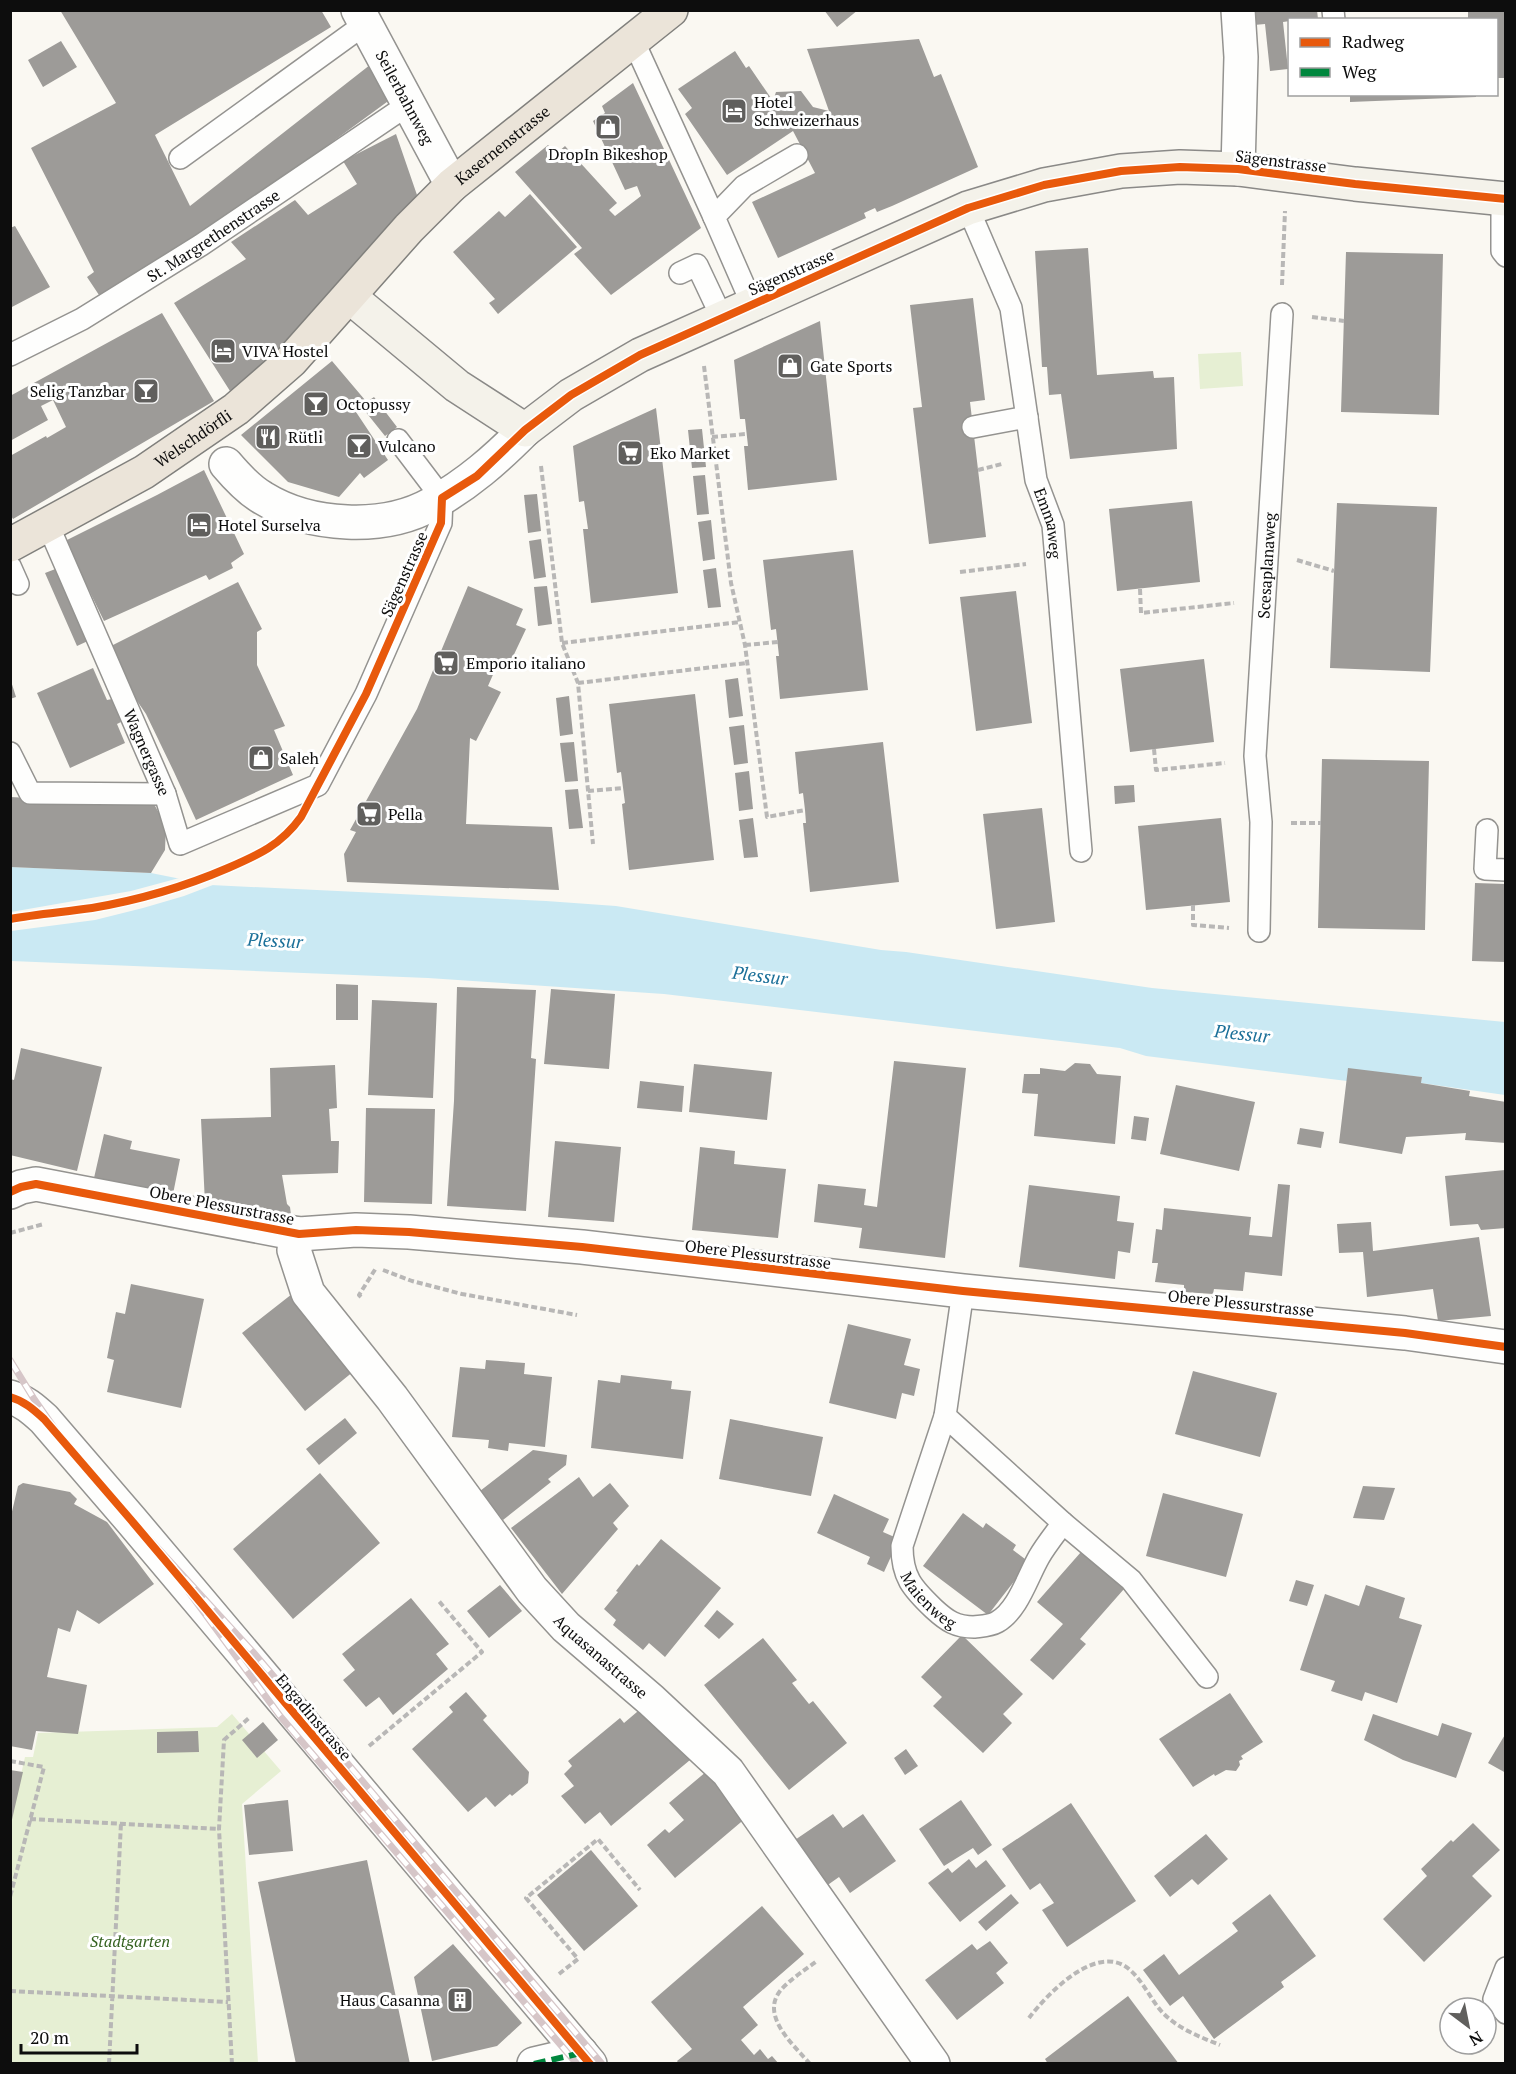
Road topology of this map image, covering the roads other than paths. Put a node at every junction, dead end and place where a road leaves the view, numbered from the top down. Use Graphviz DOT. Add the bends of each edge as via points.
graph roads {
  1 [pos="671,10"];
  2 [pos="1238,10"];
  3 [pos="361,14"];
  4 [pos="633,40"];
  5 [pos="408,104"];
  6 [pos="797,154"];
  7 [pos="180,158"];
  8 [pos="1238,169"];
  9 [pos="452,185"];
  10 [pos="1504,199"];
  11 [pos="968,208"];
  12 [pos="714,218"];
  13 [pos="1506,256"];
  14 [pos="680,273"];
  15 [pos="350,297"];
  16 [pos="752,304"];
  17 [pos="1282,314"];
  18 [pos="722,318"];
  19 [pos="10,356"];
  20 [pos="1027,417"];
  21 [pos="973,427"];
  22 [pos="525,430"];
  23 [pos="398,440"];
  24 [pos="226,464"];
  25 [pos="442,498"];
  26 [pos="48,525"];
  27 [pos="10,545"];
  28 [pos="10,753"];
  29 [pos="318,785"];
  30 [pos="165,794"];
  31 [pos="1487,830"];
  32 [pos="1081,851"];
  33 [pos="1506,870"];
  34 [pos="1259,931"];
  35 [pos="10,1192"];
  36 [pos="299,1234"];
  37 [pos="963,1291"];
  38 [pos="1506,1347"];
  39 [pos="10,1397"];
  40 [pos="945,1416"];
  41 [pos="1063,1523"];
  42 [pos="1206,1677"];
  43 [pos="1506,1968"];
  44 [pos="1506,2013"];
  45 [pos="585,2058"];
  46 [pos="534,2064"];
  47 [pos="933,2064"];
  1 -- 4 [label="main road, Kasernenstrasse"];
  2 -- 8 [label="street"];
  3 -- 5 [label="street, Seilerbahnweg"];
  3 -- 7 [label="lane"];
  4 -- 9 [label="main road, Kasernenstrasse"];
  4 -- 12 [label="lane"];
  5 -- 9 [label="street, Seilerbahnweg"];
  5 -- 19 [label="lane, St. Margrethenstrasse" via="201,245 82,319"];
  6 -- 12 [label="lane" via="744,186"];
  8 -- 10 [label="street, Sägenstrasse"];
  8 -- 11 [label="street, Sägenstrasse" via="1120,171 1044,185"];
  9 -- 15 [label="main road, Kasernenstrasse"];
  10 -- 13 [label="lane" via="1502,250"];
  11 -- 16 [label="street, Sägenstrasse"];
  11 -- 20 [label="lane, Emmaweg" via="1011,308"];
  12 -- 16 [label="lane"];
  14 -- 18 [label="lane" via="697,265"];
  15 -- 22 [label="street" via="456,386"];
  15 -- 26 [label="main road, Welschdörfli" via="291,361 236,409 144,472"];
  16 -- 18 [label="street, Sägenstrasse"];
  17 -- 34 [label="lane, Scesaplanaweg" via="1256,760 1261,822"];
  18 -- 22 [label="street, Sägenstrasse" via="606,373"];
  20 -- 21 [label="lane"];
  20 -- 32 [label="lane, Emmaweg" via="1035,480 1053,525"];
  22 -- 25 [label="street, Sägenstrasse" via="477,476"];
  23 -- 25 [label="lane"];
  24 -- 25 [label="street, Sägenstrasse" via="262,498 292,512 324,519 392,519"];
  25 -- 29 [label="lane, Sägenstrasse" via="441,523 366,694"];
  26 -- 27 [label="main road, Welschdörfli"];
  26 -- 30 [label="lane, Wagnergasse"];
  28 -- 30 [label="lane" via="30,793"];
  29 -- 30 [label="lane, Wagnergasse" via="180,844"];
  31 -- 33 [label="lane" via="1485,869"];
  35 -- 36 [label="street, Obere Plessurstrasse" via="36,1184"];
  36 -- 37 [label="street, Obere Plessurstrasse" via="409,1232 582,1247"];
  36 -- 47 [label="street, Aquasanastrasse" via="294,1250 308,1293 389,1394 532,1590 566,1627 728,1772"];
  37 -- 38 [label="street, Obere Plessurstrasse" via="1405,1333"];
  37 -- 40 [label="lane, Maienweg"];
  39 -- 45 [label="street, Engadinstrasse" via="44,1419"];
  40 -- 41 [label="lane"];
  40 -- 41 [label="lane, Maienweg" via="902,1546 902,1564 908,1581 948,1622 968,1627 998,1622 1017,1599"];
  41 -- 42 [label="lane" via="1131,1580"];
  43 -- 44 [label="lane" via="1494,1999"];
  45 -- 46 [label="street"];
}
